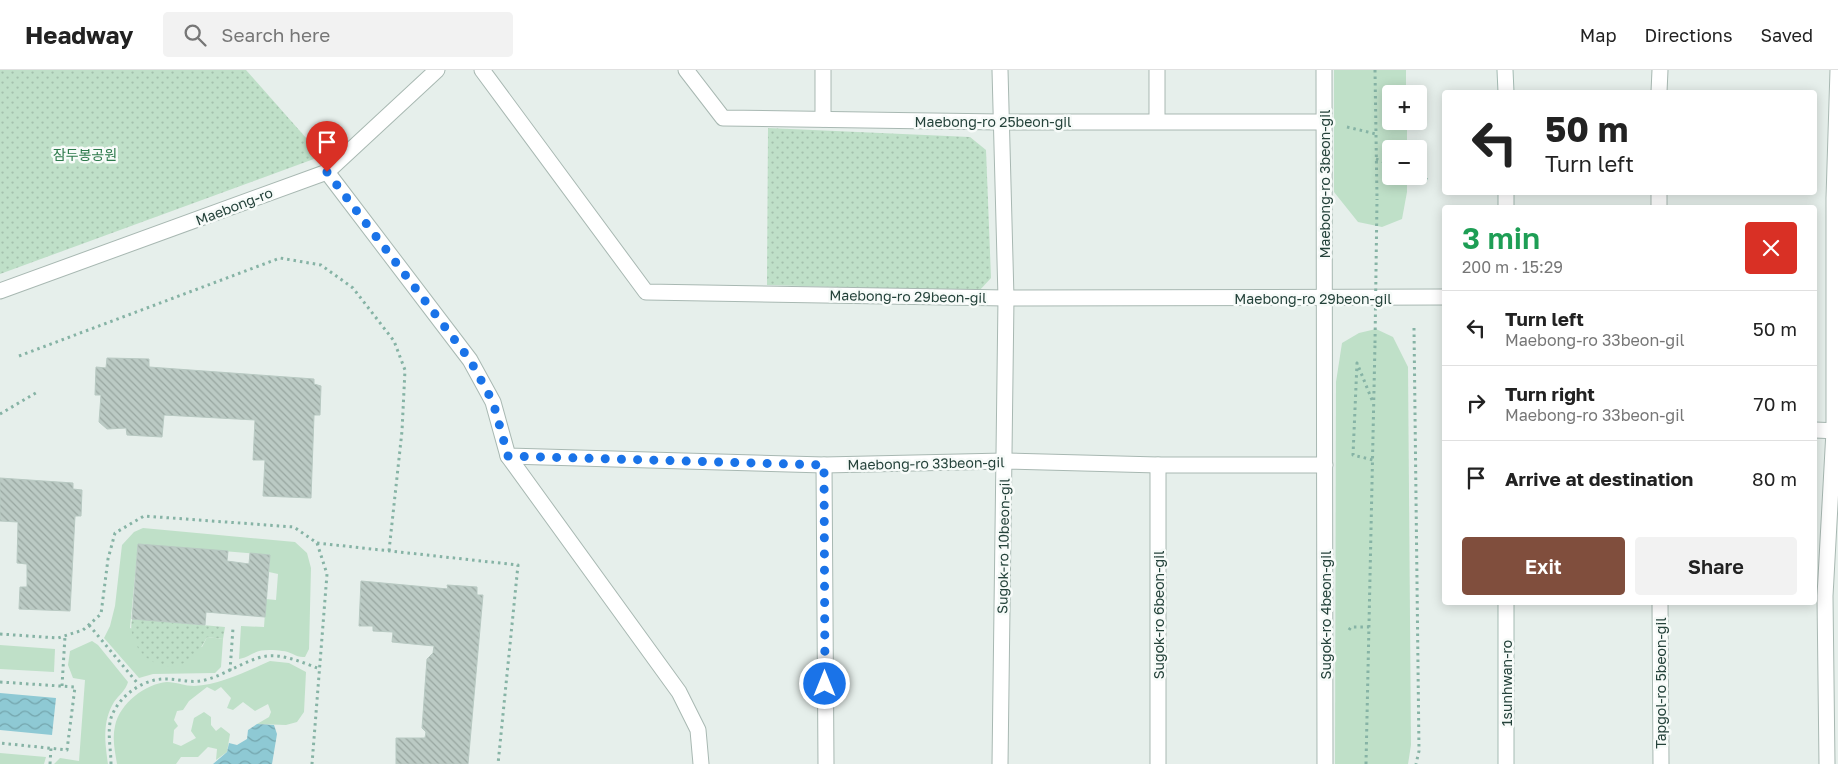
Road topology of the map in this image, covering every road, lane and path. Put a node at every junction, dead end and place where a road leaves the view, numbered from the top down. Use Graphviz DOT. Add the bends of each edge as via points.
graph roads {
  1 [pos="437,70"];
  2 [pos="482,70"];
  3 [pos="686,70"];
  4 [pos="822,70"];
  5 [pos="1000,70"];
  6 [pos="1157,70"];
  7 [pos="1324,70"];
  8 [pos="1375,70"];
  9 [pos="1506,70"];
  10 [pos="1660,70"];
  11 [pos="1838,70"];
  12 [pos="1506,90"];
  13 [pos="1660,90"];
  14 [pos="823,119"];
  15 [pos="1157,120"];
  16 [pos="1001,122"];
  17 [pos="1324,122"];
  18 [pos="1376,134"];
  19 [pos="1376,159"];
  20 [pos="1382,161"];
  21 [pos="327,172"];
  22 [pos="1427,180"];
  23 [pos="1430,181"];
  24 [pos="0,291"];
  25 [pos="1442,297"];
  26 [pos="1006,298"];
  27 [pos="1325,298"];
  28 [pos="1414,328"];
  29 [pos="19,356"];
  30 [pos="38,391"];
  31 [pos="1374,402"];
  32 [pos="0,414"];
  33 [pos="1817,430"];
  34 [pos="1836,431"];
  35 [pos="508,456"];
  36 [pos="1372,460"];
  37 [pos="1004,461"];
  38 [pos="824,465"];
  39 [pos="1158,465"];
  40 [pos="1325,465"];
  41 [pos="316,544"];
  42 [pos="388,551"];
  43 [pos="1506,605"];
  44 [pos="1660,605"];
  45 [pos="89,625"];
  46 [pos="233,628"];
  47 [pos="0,634"];
  48 [pos="65,636"];
  49 [pos="320,670"];
  50 [pos="230,672"];
  51 [pos="0,682"];
  52 [pos="62,686"];
  53 [pos="139,686"];
  54 [pos="0,743"];
  55 [pos="51,748"];
  56 [pos="50,764"];
  57 [pos="111,764"];
  58 [pos="312,764"];
  59 [pos="498,764"];
  60 [pos="702,764"];
  61 [pos="826,764"];
  62 [pos="1000,764"];
  63 [pos="1158,764"];
  64 [pos="1326,764"];
  65 [pos="1366,764"];
  66 [pos="1416,764"];
  67 [pos="1506,764"];
  68 [pos="1661,764"];
  69 [pos="1827,764"];
  1 -- 21 [label="street, Maebong-ro"];
  2 -- 26 [label="street, Maebong-ro 29beon-gil" via="646,292"];
  3 -- 14 [label="street, Maebong-ro 25beon-gil" via="723,118"];
  4 -- 14 [label="street"];
  5 -- 16 [label="street, Sugok-ro 10beon-gil"];
  6 -- 15 [label="street"];
  7 -- 17 [label="street, Maebong-ro 3beon-gil"];
  8 -- 18 [label="path"];
  9 -- 12 [label="street"];
  10 -- 13 [label="street"];
  11 -- 34 [label="street" via="1834,198"];
  14 -- 16 [label="street, Maebong-ro 25beon-gil"];
  15 -- 16 [label="street, Maebong-ro 25beon-gil"];
  15 -- 17 [label="street, Maebong-ro 25beon-gil"];
  16 -- 26 [label="street, Sugok-ro 10beon-gil"];
  17 -- 18 [label="path"];
  17 -- 27 [label="street, Maebong-ro 3beon-gil"];
  18 -- 19 [label="path"];
  19 -- 20 [label="path"];
  19 -- 31 [label="path, bridge"];
  21 -- 24 [label="street, Maebong-ro"];
  21 -- 35 [label="street" via="470,360 493,402"];
  22 -- 23 [label="path"];
  25 -- 27 [label="street, Maebong-ro 29beon-gil"];
  26 -- 27 [label="street, Maebong-ro 29beon-gil"];
  26 -- 37 [label="street, Sugok-ro 10beon-gil"];
  27 -- 40 [label="street, Maebong-ro 3beon-gil"];
  28 -- 66 [label="path" via="1419,751"];
  29 -- 42 [label="path" via="280,258 321,265 353,288 394,341 405,370 402,431"];
  30 -- 32 [label="path"];
  31 -- 36 [label="path"];
  31 -- 36 [label="path" via="1358,363 1353,455"];
  33 -- 34 [label="street"];
  34 -- 69 [label="street" via="1825,596"];
  35 -- 38 [label="street, Maebong-ro 33beon-gil"];
  35 -- 60 [label="street" via="679,692 698,730"];
  36 -- 65 [label="path"];
  37 -- 38 [label="street, Maebong-ro 33beon-gil"];
  37 -- 39 [label="street, Maebong-ro 33beon-gil"];
  37 -- 62 [label="street, Sugok-ro 10beon-gil"];
  38 -- 61 [label="street"];
  39 -- 40 [label="street, Maebong-ro 33beon-gil"];
  39 -- 63 [label="street, Sugok-ro 6beon-gil"];
  40 -- 64 [label="street, Sugok-ro 4beon-gil"];
  41 -- 42 [label="path"];
  41 -- 45 [label="path" via="294,527 144,516 115,533 101,614"];
  41 -- 49 [label="path" via="328,574"];
  42 -- 59 [label="path" via="518,565"];
  43 -- 67 [label="street, 1sunhwan-ro"];
  44 -- 68 [label="street, Tapgol-ro 5beon-gil"];
  45 -- 48 [label="path"];
  45 -- 53 [label="path"];
  46 -- 50 [label="path"];
  47 -- 48 [label="path"];
  48 -- 52 [label="path"];
  49 -- 50 [label="path" via="295,659 270,655"];
  49 -- 58 [label="path"];
  50 -- 53 [label="path" via="202,681 165,679"];
  51 -- 52 [label="path"];
  52 -- 55 [label="path" via="75,687 67,750"];
  53 -- 57 [label="path" via="127,695 111,717"];
  54 -- 55 [label="path"];
  55 -- 56 [label="path"];
}
